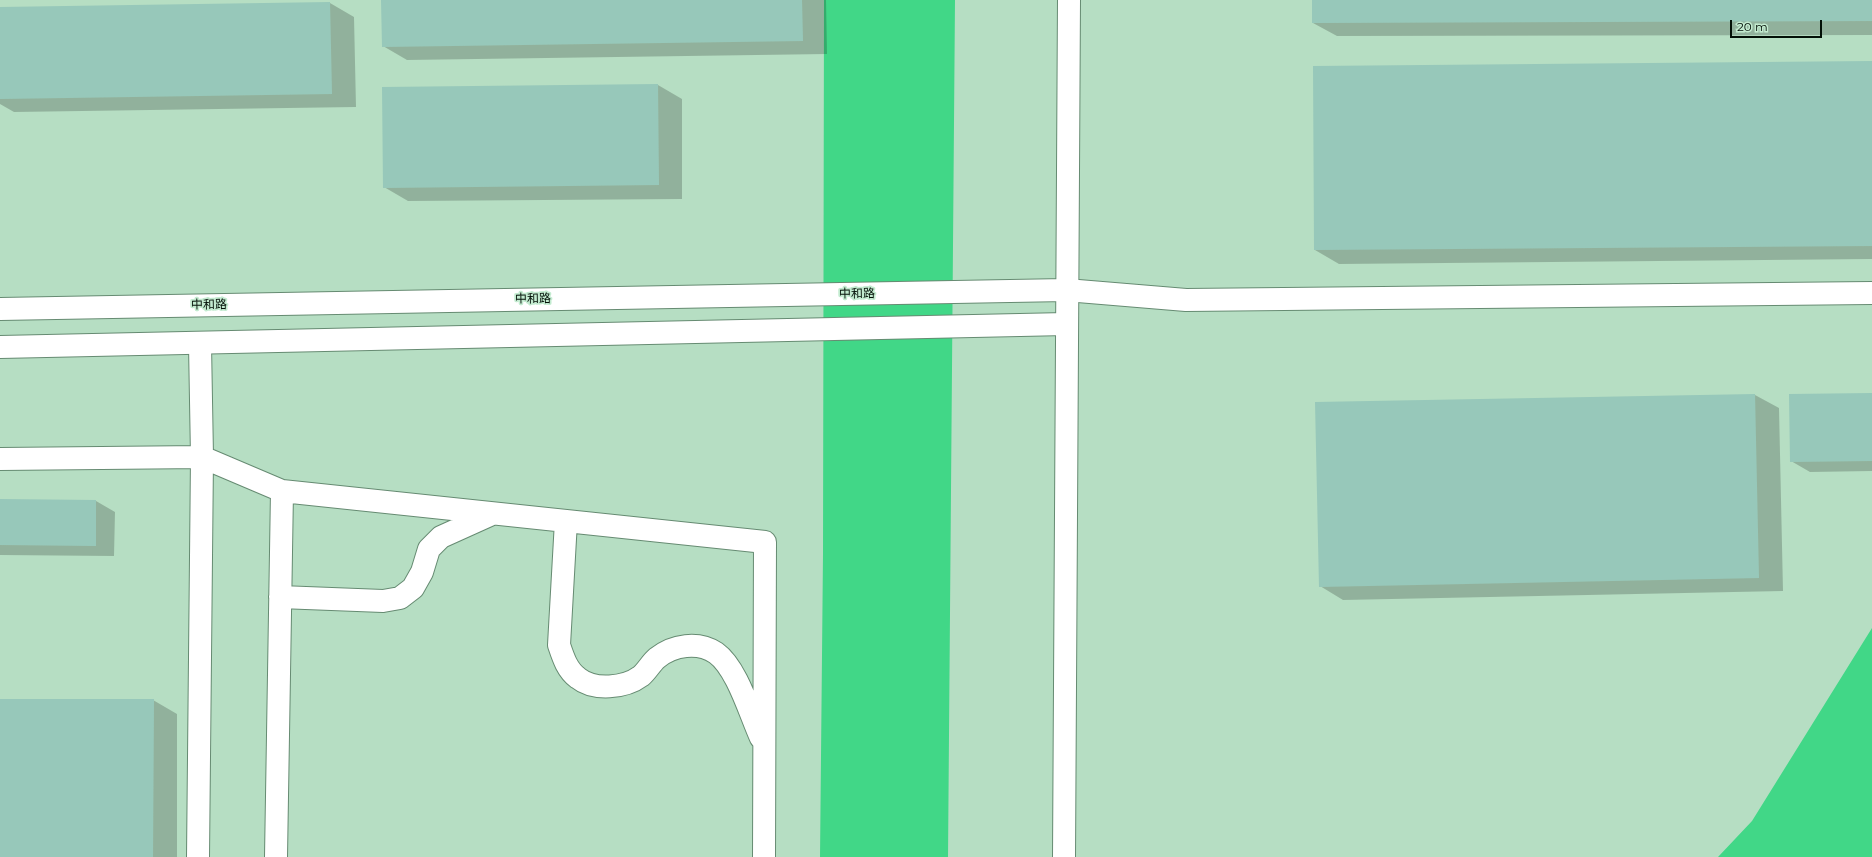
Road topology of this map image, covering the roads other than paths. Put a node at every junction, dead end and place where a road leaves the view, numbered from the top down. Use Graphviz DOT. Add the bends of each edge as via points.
graph roads {
  1 [pos="1069,0"];
  2 [pos="1066,290"];
  3 [pos="1872,293"];
  4 [pos="0,308"];
  5 [pos="1066,324"];
  6 [pos="200,344"];
  7 [pos="0,347"];
  8 [pos="202,457"];
  9 [pos="0,459"];
  10 [pos="282,491"];
  11 [pos="493,513"];
  12 [pos="566,521"];
  13 [pos="280,597"];
  14 [pos="764,747"];
  15 [pos="198,857"];
  16 [pos="276,857"];
  17 [pos="764,857"];
  18 [pos="1064,857"];
  1 -- 2 [label="main road"];
  2 -- 3 [label="main road, 中和路" via="1186,300"];
  2 -- 4 [label="main road, 中和路"];
  2 -- 5 [label="main road"];
  5 -- 6 [label="main road"];
  5 -- 18 [label="main road"];
  6 -- 7 [label="main road"];
  6 -- 8 [label="main road"];
  8 -- 9 [label="main road"];
  8 -- 10 [label="main road"];
  8 -- 15 [label="main road"];
  10 -- 11 [label="main road"];
  10 -- 13 [label="main road"];
  11 -- 12 [label="main road"];
  11 -- 13 [label="main road" via="441,536 429,549 422,572 413,588 400,598 383,601"];
  12 -- 14 [label="main road" via="765,542"];
  12 -- 14 [label="main road" via="558,645 565,663 578,679 599,687 621,686 640,676 657,658 674,648 697,645 716,653 731,668"];
  13 -- 16 [label="main road"];
  14 -- 17 [label="main road"];
}
